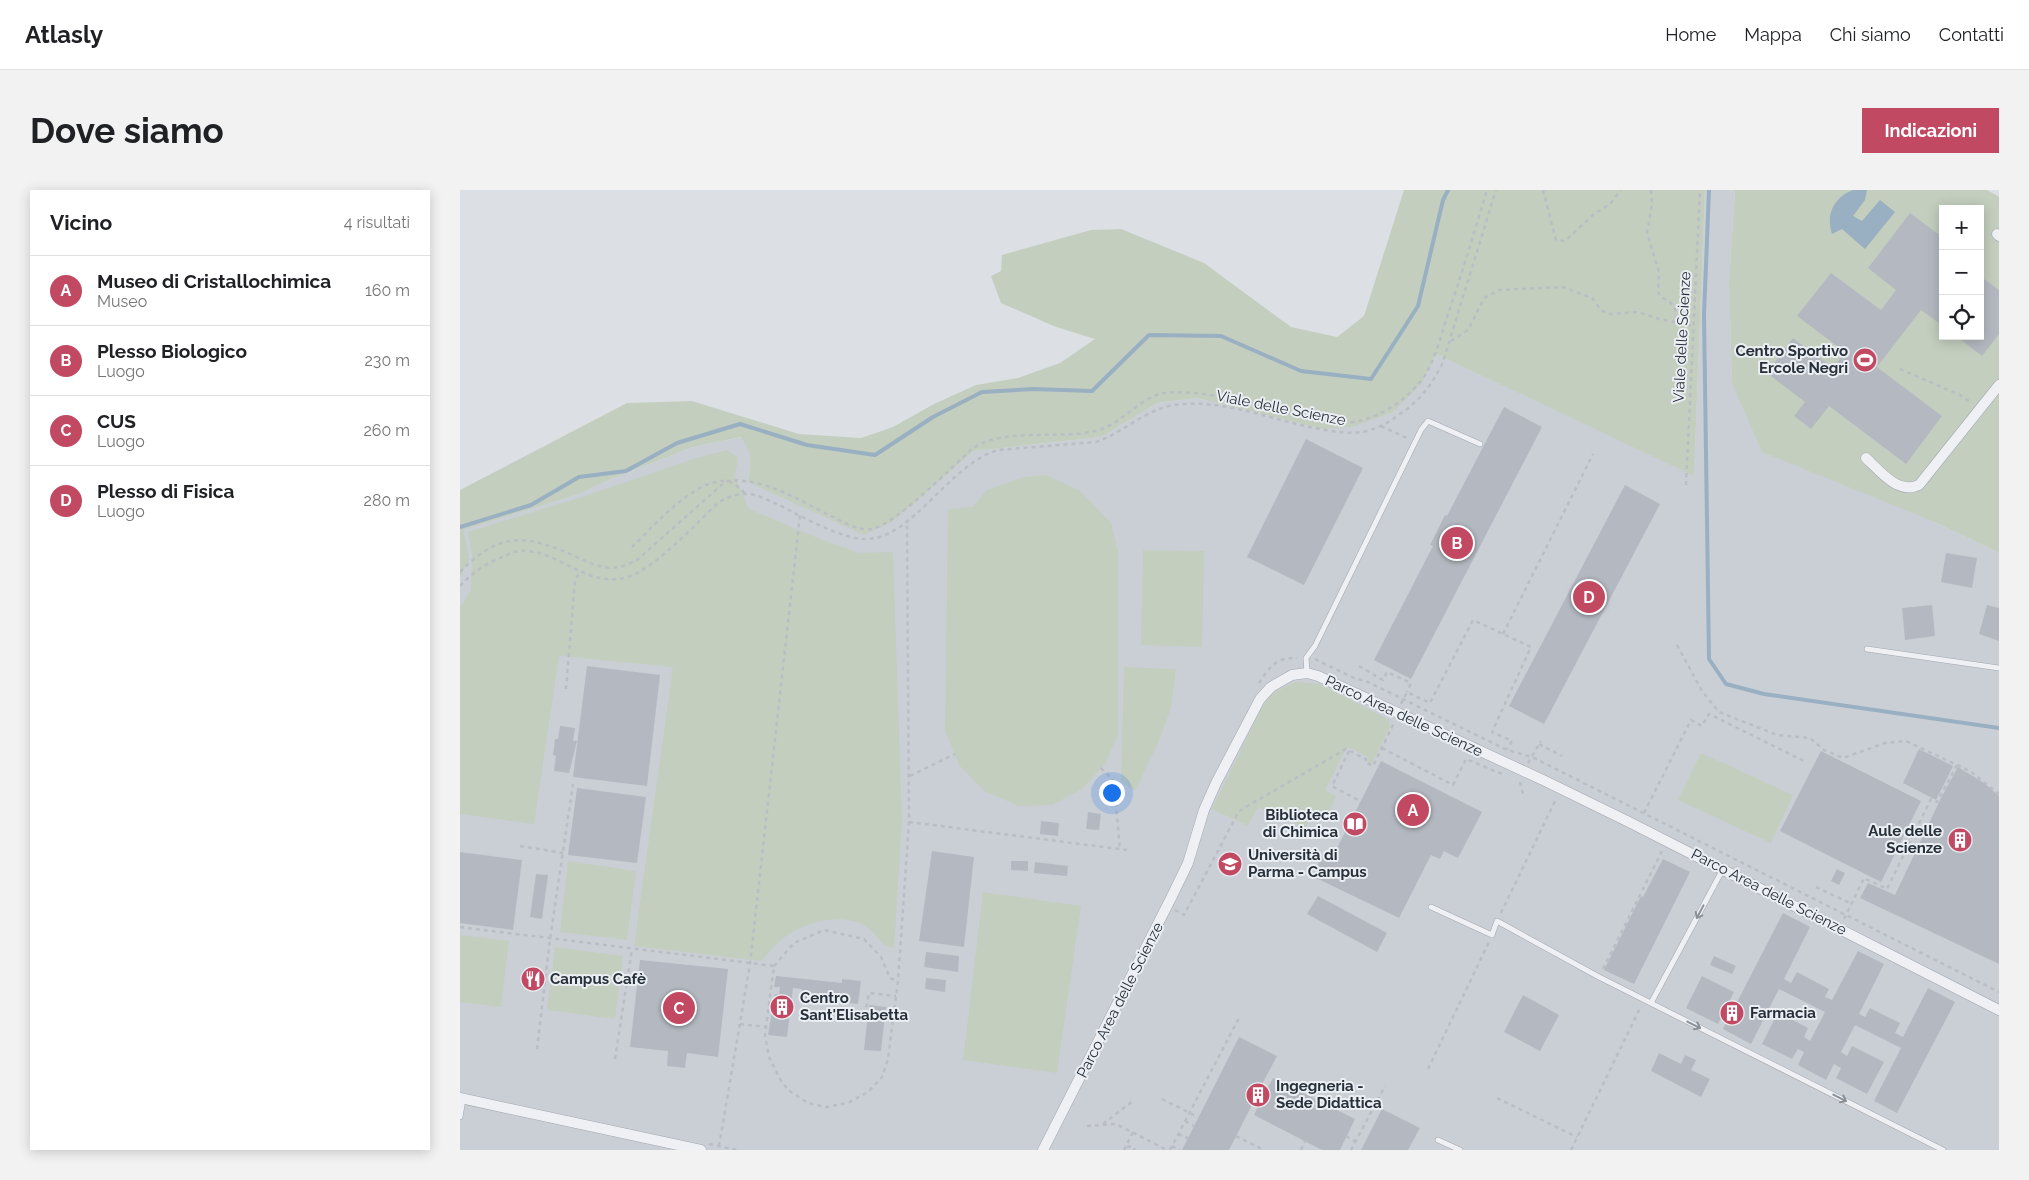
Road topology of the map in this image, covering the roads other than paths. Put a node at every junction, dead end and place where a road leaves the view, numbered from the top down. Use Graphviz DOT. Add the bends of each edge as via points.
graph roads {
  1 [pos="1999,385"];
  2 [pos="1480,444"];
  3 [pos="1866,458"];
  4 [pos="1867,649"];
  5 [pos="1999,668"];
  6 [pos="1307,673"];
  7 [pos="1723,869"];
  8 [pos="1431,907"];
  9 [pos="1651,1003"];
  10 [pos="1999,1010"];
  11 [pos="462,1099"];
  12 [pos="460,1118"];
  13 [pos="1438,1140"];
  14 [pos="701,1150"];
  15 [pos="1042,1150"];
  16 [pos="1460,1150"];
  17 [pos="1943,1150"];
  1 -- 3 [label="street" via="1919,485 1911,489 1900,487"];
  2 -- 6 [label="lane" via="1428,421 1315,646 1306,658"];
  4 -- 5 [label="lane"];
  6 -- 7 [label="street, Parco Area delle Scienze" via="1397,713 1523,777 1561,788"];
  6 -- 15 [label="street, Parco Area delle Scienze" via="1280,681 1260,699 1204,810 1188,863"];
  7 -- 9 [label="lane, one-way"];
  7 -- 10 [label="street, Parco Area delle Scienze"];
  8 -- 9 [label="lane" via="1492,935 1497,922"];
  9 -- 17 [label="lane, one-way"];
  11 -- 12 [label="lane"];
  11 -- 14 [label="street"];
  13 -- 16 [label="lane"];
}
